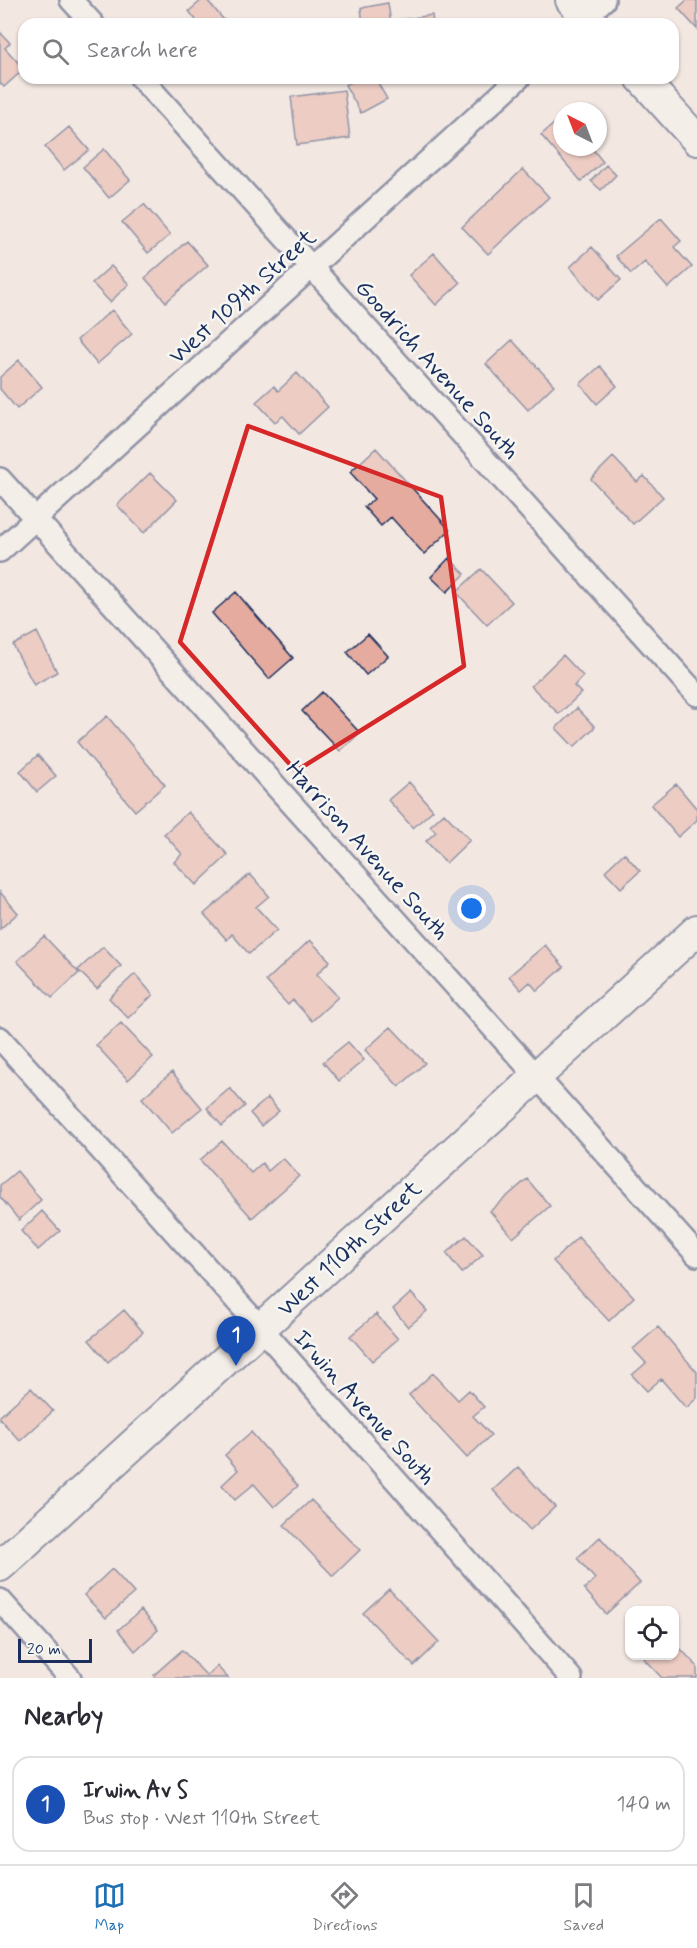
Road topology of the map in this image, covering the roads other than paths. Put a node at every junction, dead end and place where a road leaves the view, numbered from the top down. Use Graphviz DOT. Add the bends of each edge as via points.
graph roads {
  1 [pos="71,0"];
  2 [pos="88,18"];
  3 [pos="146,84"];
  4 [pos="512,84"];
  5 [pos="646,84"];
  6 [pos="697,140"];
  7 [pos="312,267"];
  8 [pos="0,479"];
  9 [pos="36,519"];
  10 [pos="0,551"];
  11 [pos="697,695"];
  12 [pos="697,930"];
  13 [pos="0,1038"];
  14 [pos="537,1076"];
  15 [pos="697,1255"];
  16 [pos="261,1328"];
  17 [pos="0,1566"];
  18 [pos="0,1600"];
  19 [pos="70,1678"];
  20 [pos="571,1678"];
  1 -- 2 [label="street"];
  3 -- 7 [label="street, Goodrich Avenue South"];
  4 -- 7 [label="street, West 109th Street"];
  5 -- 6 [label="street"];
  7 -- 9 [label="street, West 109th Street"];
  7 -- 11 [label="street, Goodrich Avenue South"];
  8 -- 9 [label="street, Harrison Avenue South"];
  9 -- 10 [label="street, West 109th Street"];
  9 -- 14 [label="street, Harrison Avenue South"];
  12 -- 14 [label="street, West 110th Street"];
  13 -- 16 [label="street, Irwin Avenue South"];
  14 -- 15 [label="street, Harrison Avenue South"];
  14 -- 16 [label="street, West 110th Street"];
  16 -- 17 [label="street, West 110th Street"];
  16 -- 20 [label="street, Irwin Avenue South"];
  18 -- 19 [label="street"];
}
